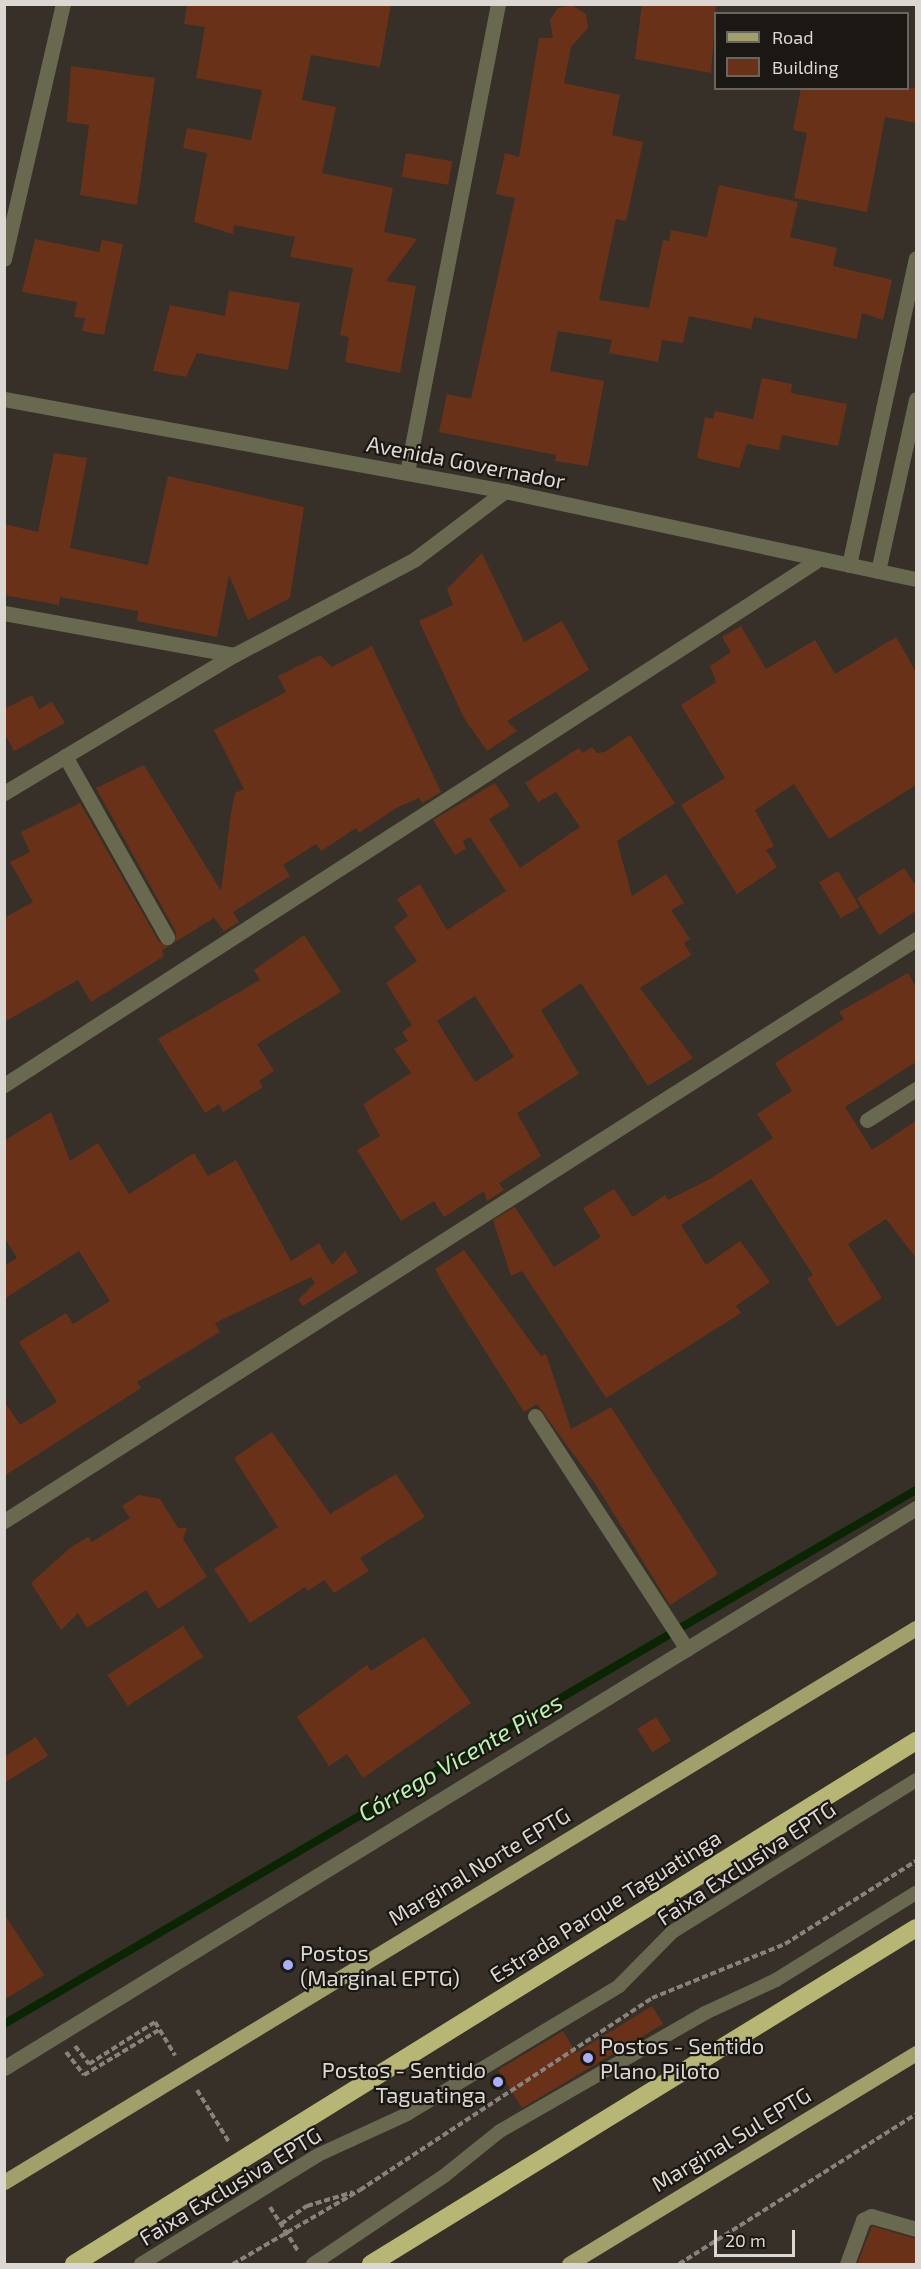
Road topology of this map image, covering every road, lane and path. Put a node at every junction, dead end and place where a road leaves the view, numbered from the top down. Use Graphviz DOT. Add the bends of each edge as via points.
graph roads {
  1 [pos="63,4"];
  2 [pos="498,4"];
  3 [pos="916,258"];
  4 [pos="4,259"];
  5 [pos="4,399"];
  6 [pos="916,399"];
  7 [pos="407,472"];
  8 [pos="505,491"];
  9 [pos="816,561"];
  10 [pos="849,565"];
  11 [pos="878,571"];
  12 [pos="916,579"];
  13 [pos="4,613"];
  14 [pos="234,655"];
  15 [pos="65,756"];
  16 [pos="4,793"];
  17 [pos="167,938"];
  18 [pos="916,939"];
  19 [pos="4,1084"];
  20 [pos="916,1089"];
  21 [pos="867,1120"];
  22 [pos="535,1416"];
  23 [pos="916,1508"];
  24 [pos="4,1521"];
  25 [pos="916,1628"];
  26 [pos="687,1649"];
  27 [pos="916,1741"];
  28 [pos="916,1780"];
  29 [pos="916,1862"];
  30 [pos="916,1893"];
  31 [pos="916,1928"];
  32 [pos="155,2022"];
  33 [pos="159,2030"];
  34 [pos="59,2035"];
  35 [pos="916,2053"];
  36 [pos="4,2068"];
  37 [pos="916,2114"];
  38 [pos="4,2182"];
  39 [pos="360,2190"];
  40 [pos="281,2224"];
  41 [pos="916,2229"];
  42 [pos="74,2265"];
  43 [pos="141,2265"];
  44 [pos="233,2265"];
  45 [pos="313,2265"];
  46 [pos="371,2265"];
  47 [pos="569,2265"];
  48 [pos="679,2265"];
  49 [pos="847,2265"];
  1 -- 4 [label="street"];
  2 -- 7 [label="street"];
  3 -- 10 [label="street"];
  5 -- 7 [label="street, Avenida Governador"];
  6 -- 11 [label="street"];
  7 -- 8 [label="street, Avenida Governador"];
  8 -- 9 [label="street, Avenida Governador"];
  8 -- 14 [label="street" via="415,559"];
  9 -- 10 [label="street, Avenida Governador"];
  9 -- 19 [label="street"];
  10 -- 11 [label="street, Avenida Governador"];
  11 -- 12 [label="street, Avenida Governador"];
  13 -- 14 [label="street"];
  14 -- 15 [label="street"];
  15 -- 16 [label="street"];
  15 -- 17 [label="street"];
  18 -- 24 [label="street"];
  20 -- 21 [label="street"];
  22 -- 26 [label="street"];
  23 -- 26 [label="street"];
  25 -- 38 [label="main road, Marginal Norte EPTG"];
  26 -- 34 [label="street"];
  27 -- 42 [label="highway, Estrada Parque Taguatinga"];
  28 -- 43 [label="lane, Faixa Exclusiva EPTG" via="672,1932 619,1986 407,2114 318,2155"];
  29 -- 39 [label="path" via="785,1944 652,1998"];
  30 -- 45 [label="lane" via="776,1980 705,2013 500,2131 444,2176"];
  31 -- 46 [label="highway"];
  32 -- 34 [label="path" via="89,2064"];
  33 -- 34 [label="path" via="84,2075"];
  34 -- 36 [label="street"];
  35 -- 47 [label="main road, Marginal Sul EPTG"];
  37 -- 48 [label="path"];
  39 -- 40 [label="path" via="308,2206"];
  39 -- 44 [label="path"];
  41 -- 49 [label="street" via="871,2216 863,2220"];
}
